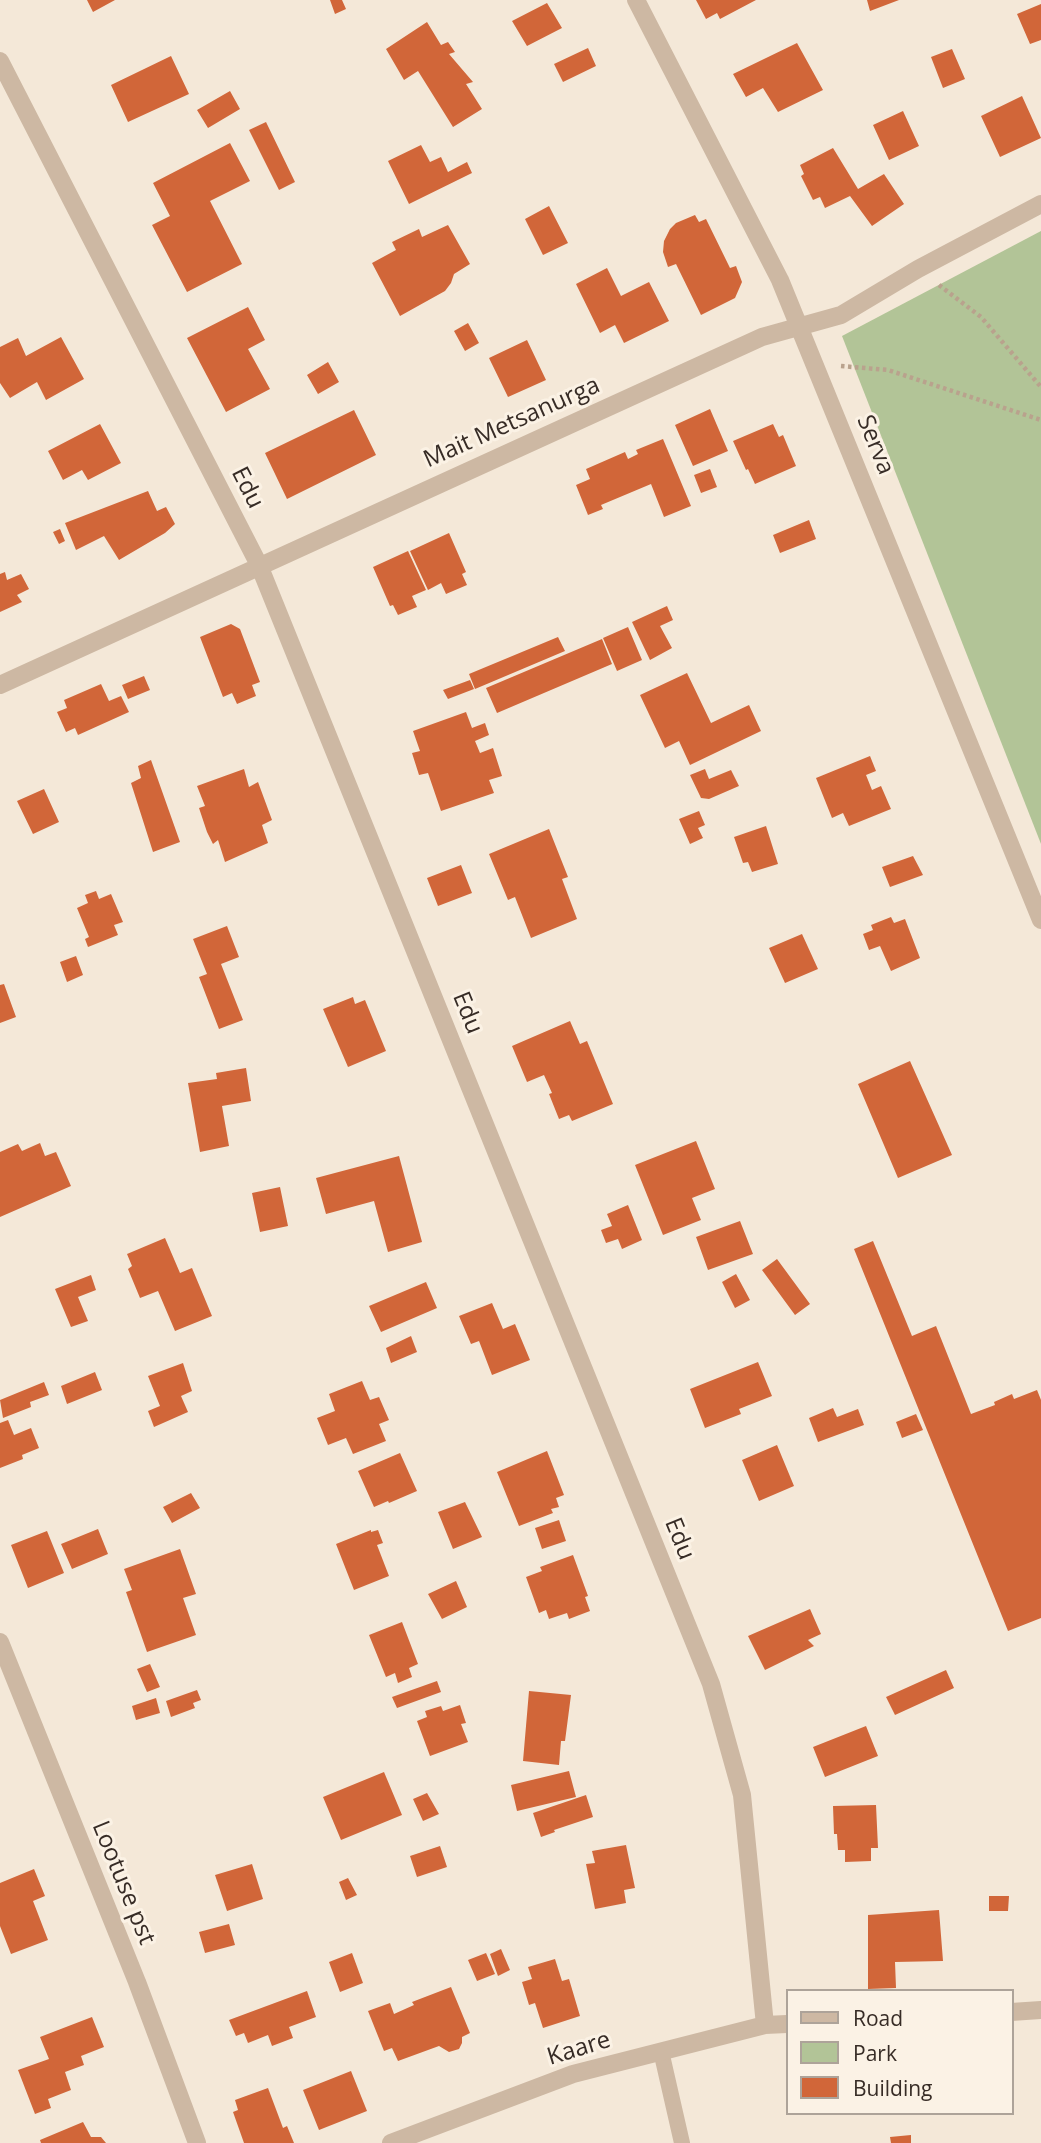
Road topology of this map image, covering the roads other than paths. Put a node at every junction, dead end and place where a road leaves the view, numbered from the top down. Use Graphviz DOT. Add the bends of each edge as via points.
graph roads {
  1 [pos="636,0"];
  2 [pos="0,61"];
  3 [pos="1041,204"];
  4 [pos="799,325"];
  5 [pos="259,565"];
  6 [pos="0,685"];
  7 [pos="1041,920"];
  8 [pos="0,1642"];
  9 [pos="1041,2010"];
  10 [pos="1013,2012"];
  11 [pos="786,2024"];
  12 [pos="765,2025"];
  13 [pos="662,2051"];
  14 [pos="197,2143"];
  15 [pos="391,2143"];
  16 [pos="682,2143"];
  1 -- 4 [label="street, Serva"];
  2 -- 5 [label="street, Edu"];
  3 -- 4 [label="street, Mait Metsanurga" via="841,314"];
  4 -- 5 [label="street, Mait Metsanurga" via="762,337"];
  4 -- 7 [label="street, Serva"];
  5 -- 6 [label="street, Mait Metsanurga"];
  5 -- 12 [label="street, Edu" via="711,1684 742,1795"];
  8 -- 14 [label="street, Lootuse pst"];
  9 -- 10 [label="street"];
  11 -- 12 [label="street, Kaare"];
  12 -- 13 [label="street, Kaare"];
  13 -- 15 [label="street, Kaare" via="573,2074"];
  13 -- 16 [label="lane"];
}
